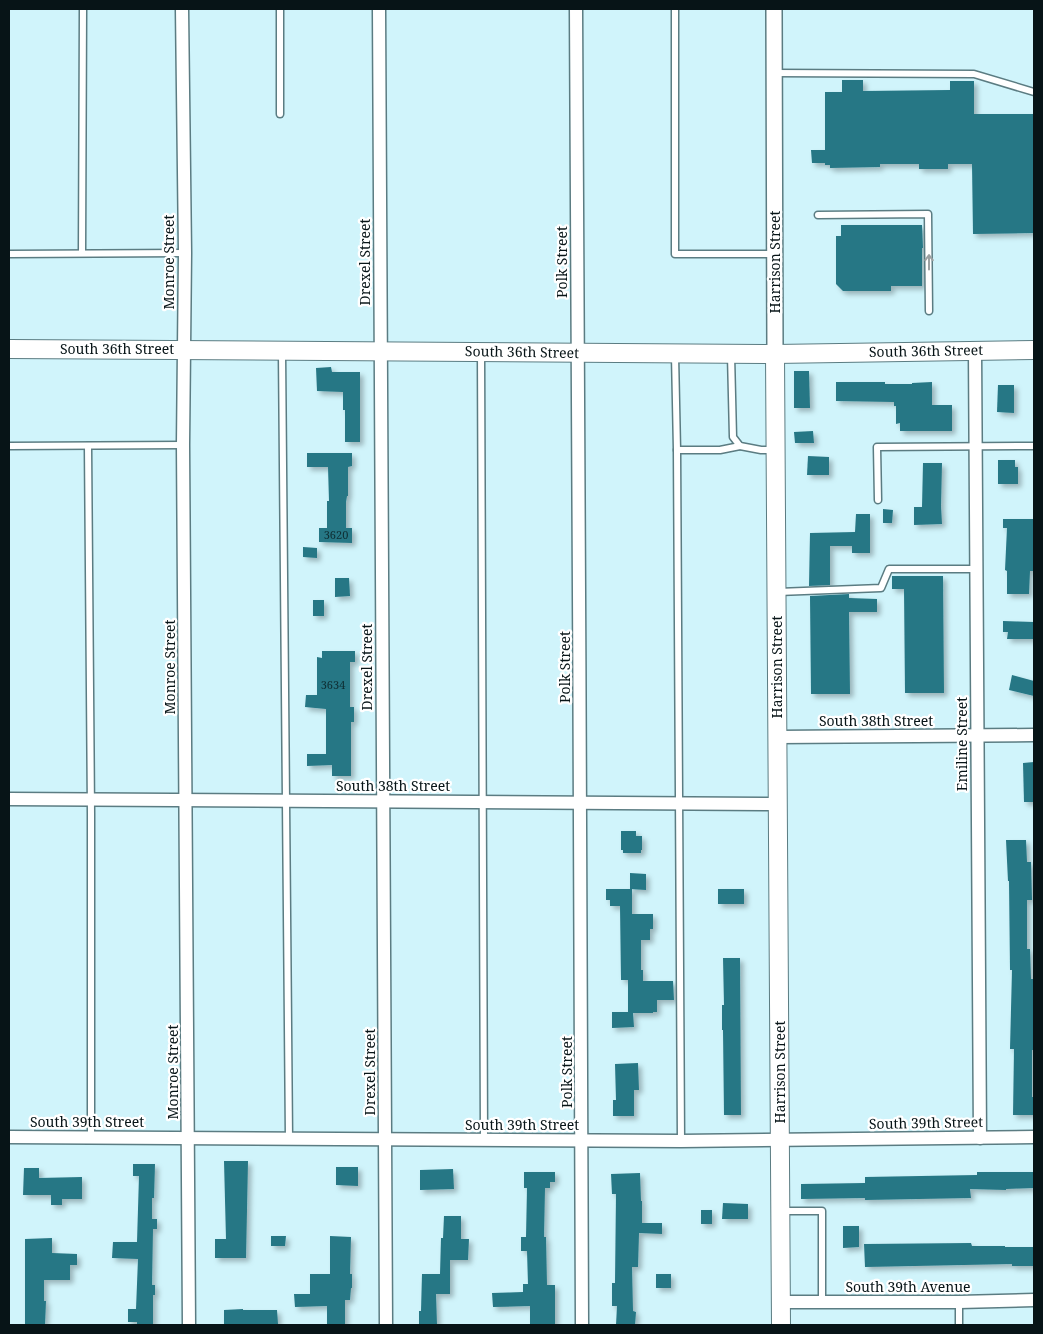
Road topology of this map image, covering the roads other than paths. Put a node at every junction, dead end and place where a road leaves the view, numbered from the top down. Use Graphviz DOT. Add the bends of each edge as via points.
graph roads {
  1 [pos="83,9"];
  2 [pos="182,9"];
  3 [pos="280,9"];
  4 [pos="379,9"];
  5 [pos="576,9"];
  6 [pos="675,9"];
  7 [pos="774,9"];
  8 [pos="774,73"];
  9 [pos="1034,92"];
  10 [pos="280,114"];
  11 [pos="818,215"];
  12 [pos="82,253"];
  13 [pos="185,253"];
  14 [pos="9,254"];
  15 [pos="775,254"];
  16 [pos="929,311"];
  17 [pos="9,349"];
  18 [pos="184,350"];
  19 [pos="282,350"];
  20 [pos="380,350"];
  21 [pos="975,350"];
  22 [pos="1034,350"];
  23 [pos="481,351"];
  24 [pos="577,353"];
  25 [pos="675,353"];
  26 [pos="731,353"];
  27 [pos="775,354"];
  28 [pos="183,445"];
  29 [pos="9,446"];
  30 [pos="88,446"];
  31 [pos="740,446"];
  32 [pos="1034,446"];
  33 [pos="975,447"];
  34 [pos="677,450"];
  35 [pos="776,450"];
  36 [pos="878,500"];
  37 [pos="976,568"];
  38 [pos="777,592"];
  39 [pos="1034,735"];
  40 [pos="976,736"];
  41 [pos="778,737"];
  42 [pos="9,799"];
  43 [pos="91,799"];
  44 [pos="186,800"];
  45 [pos="286,800"];
  46 [pos="383,801"];
  47 [pos="484,802"];
  48 [pos="581,802"];
  49 [pos="678,803"];
  50 [pos="778,804"];
  51 [pos="9,1137"];
  52 [pos="1034,1137"];
  53 [pos="92,1138"];
  54 [pos="188,1138"];
  55 [pos="980,1138"];
  56 [pos="289,1139"];
  57 [pos="385,1139"];
  58 [pos="484,1140"];
  59 [pos="780,1140"];
  60 [pos="582,1141"];
  61 [pos="681,1141"];
  62 [pos="780,1211"];
  63 [pos="1034,1300"];
  64 [pos="781,1302"];
  65 [pos="822,1302"];
  66 [pos="959,1302"];
  67 [pos="189,1325"];
  68 [pos="386,1325"];
  69 [pos="582,1325"];
  70 [pos="781,1325"];
  71 [pos="959,1325"];
  1 -- 12 [label="lane"];
  2 -- 13 [label="street, Monroe Street"];
  3 -- 10 [label="lane"];
  4 -- 20 [label="street, Drexel Street"];
  5 -- 24 [label="street, Polk Street"];
  6 -- 15 [label="lane" via="675,254"];
  7 -- 8 [label="street, Harrison Street"];
  8 -- 9 [label="lane" via="974,74"];
  8 -- 15 [label="street, Harrison Street"];
  16 -- 11 [label="lane, one-way" via="928,214"];
  12 -- 13 [label="lane"];
  12 -- 14 [label="lane"];
  13 -- 18 [label="street, Monroe Street"];
  15 -- 27 [label="street, Harrison Street"];
  17 -- 18 [label="main road, South 36th Street"];
  18 -- 19 [label="main road, South 36th Street"];
  18 -- 28 [label="street, Monroe Street"];
  19 -- 20 [label="main road, South 36th Street"];
  19 -- 45 [label="lane"];
  20 -- 23 [label="main road, South 36th Street"];
  20 -- 46 [label="street, Drexel Street"];
  21 -- 22 [label="main road, South 36th Street"];
  21 -- 27 [label="main road, South 36th Street"];
  21 -- 33 [label="street, Emiline Street"];
  23 -- 24 [label="main road, South 36th Street"];
  23 -- 47 [label="lane"];
  24 -- 25 [label="main road, South 36th Street"];
  24 -- 48 [label="street, Polk Street"];
  25 -- 26 [label="main road, South 36th Street"];
  25 -- 34 [label="lane"];
  26 -- 27 [label="main road, South 36th Street"];
  26 -- 31 [label="lane" via="733,437"];
  27 -- 35 [label="main road, Harrison Street"];
  28 -- 30 [label="lane"];
  28 -- 44 [label="street, Monroe Street"];
  29 -- 30 [label="lane"];
  30 -- 43 [label="lane"];
  31 -- 34 [label="lane" via="720,450"];
  31 -- 35 [label="lane"];
  32 -- 33 [label="lane"];
  33 -- 36 [label="lane" via="877,447"];
  33 -- 37 [label="street, Emiline Street"];
  34 -- 49 [label="lane"];
  35 -- 38 [label="main road, Harrison Street"];
  37 -- 38 [label="lane" via="889,568 881,588"];
  37 -- 40 [label="street, Emiline Street"];
  38 -- 41 [label="main road, Harrison Street"];
  39 -- 40 [label="street, South 38th Street"];
  40 -- 41 [label="street, South 38th Street"];
  40 -- 55 [label="street, Emiline Street"];
  41 -- 50 [label="main road, Harrison Street"];
  42 -- 43 [label="street, South 38th Street"];
  43 -- 44 [label="street, South 38th Street"];
  43 -- 53 [label="lane"];
  44 -- 45 [label="street, South 38th Street"];
  44 -- 54 [label="street, Monroe Street"];
  45 -- 46 [label="street, South 38th Street"];
  45 -- 56 [label="lane"];
  46 -- 47 [label="street, South 38th Street"];
  46 -- 57 [label="street, Drexel Street"];
  47 -- 48 [label="street, South 38th Street"];
  47 -- 58 [label="lane"];
  48 -- 49 [label="street, South 38th Street"];
  48 -- 60 [label="street, Polk Street"];
  49 -- 50 [label="street, South 38th Street"];
  49 -- 61 [label="lane"];
  50 -- 59 [label="main road, Harrison Street"];
  51 -- 53 [label="street, South 39th Street"];
  52 -- 55 [label="street, South 39th Street"];
  53 -- 54 [label="street, South 39th Street"];
  54 -- 56 [label="street, South 39th Street"];
  54 -- 67 [label="street, Monroe Street"];
  55 -- 59 [label="street, South 39th Street"];
  56 -- 57 [label="street, South 39th Street"];
  57 -- 58 [label="street, South 39th Street"];
  57 -- 68 [label="street, Drexel Street"];
  58 -- 60 [label="street, South 39th Street"];
  59 -- 61 [label="street, South 39th Street"];
  59 -- 62 [label="main road, Harrison Street"];
  60 -- 61 [label="street, South 39th Street"];
  60 -- 69 [label="street, Polk Street"];
  62 -- 64 [label="main road, Harrison Street"];
  62 -- 65 [label="lane" via="822,1211"];
  63 -- 66 [label="street, South 39th Avenue"];
  64 -- 65 [label="street, South 39th Avenue"];
  64 -- 70 [label="main road, Harrison Street"];
  65 -- 66 [label="street, South 39th Avenue"];
  66 -- 71 [label="lane"];
}
